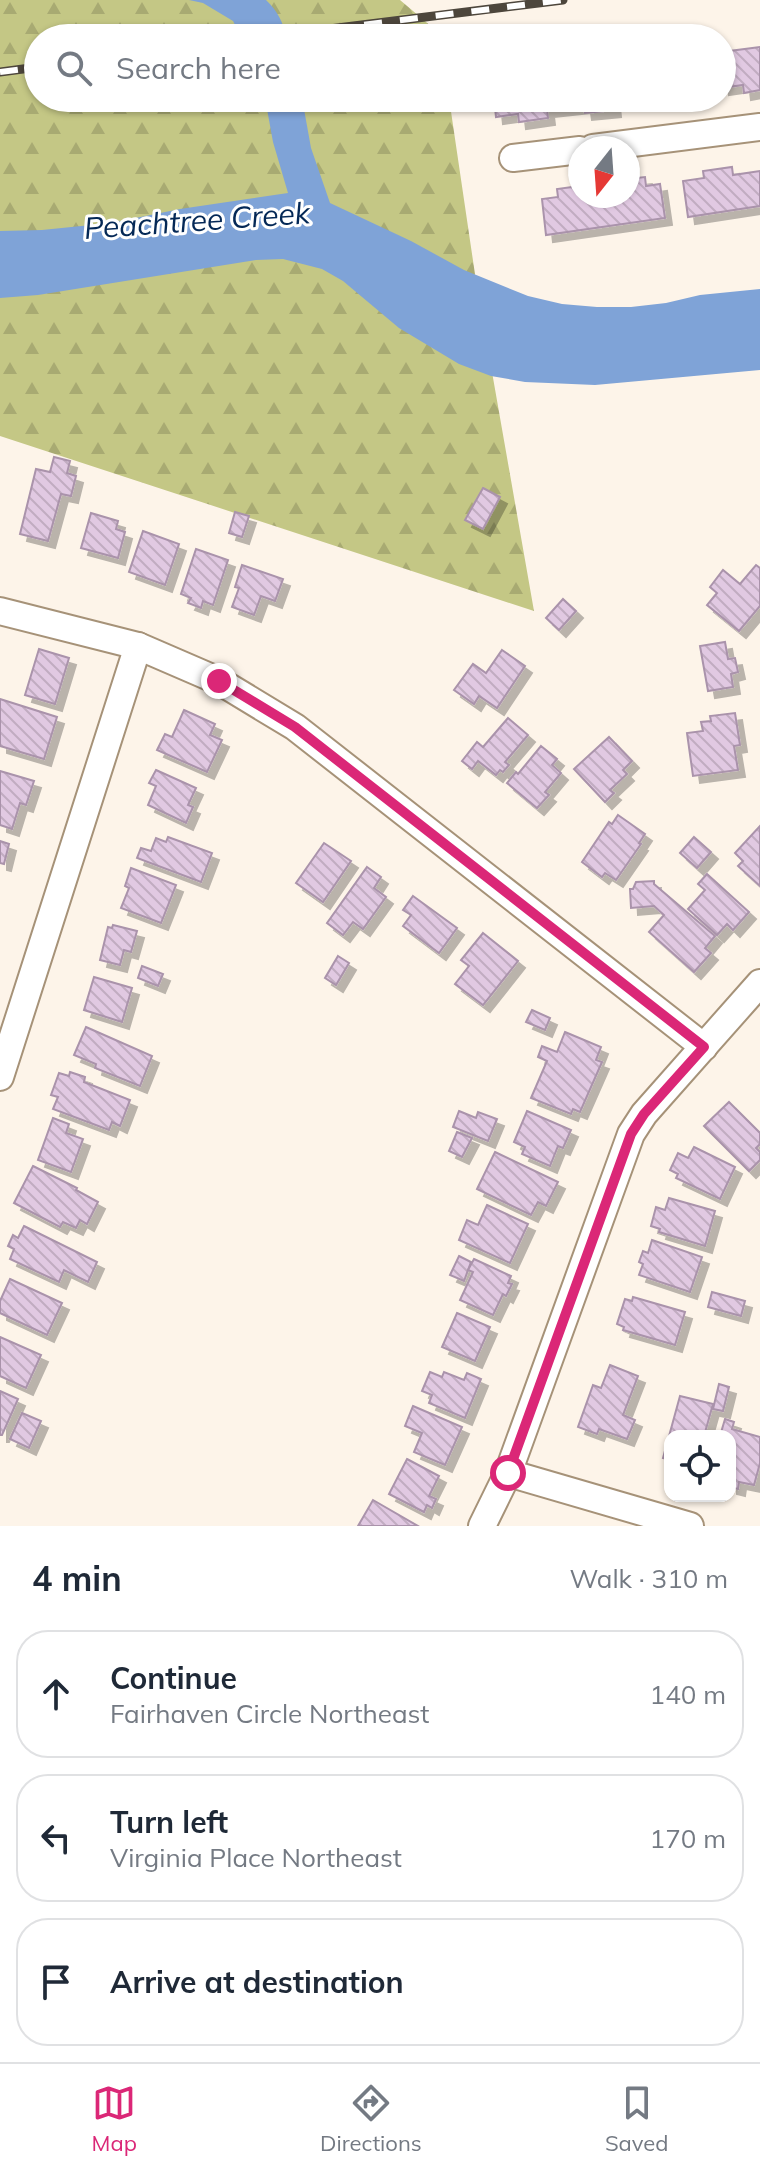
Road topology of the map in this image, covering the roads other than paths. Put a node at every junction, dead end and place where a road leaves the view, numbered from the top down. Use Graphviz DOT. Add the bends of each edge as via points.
graph roads {
  1 [pos="760,127"];
  2 [pos="640,142"];
  3 [pos="568,151"];
  4 [pos="513,158"];
  5 [pos="0,611"];
  6 [pos="138,646"];
  7 [pos="760,983"];
  8 [pos="704,1047"];
  9 [pos="0,1077"];
  10 [pos="508,1473"];
  11 [pos="482,1526"];
  12 [pos="690,1526"];
  1 -- 2 [label="street"];
  3 -- 4 [label="street"];
  5 -- 6 [label="street"];
  6 -- 8 [label="street" via="219,681 295,727"];
  6 -- 9 [label="street"];
  7 -- 8 [label="street"];
  8 -- 10 [label="street" via="631,1134"];
  10 -- 11 [label="street"];
  10 -- 12 [label="street"];
}
